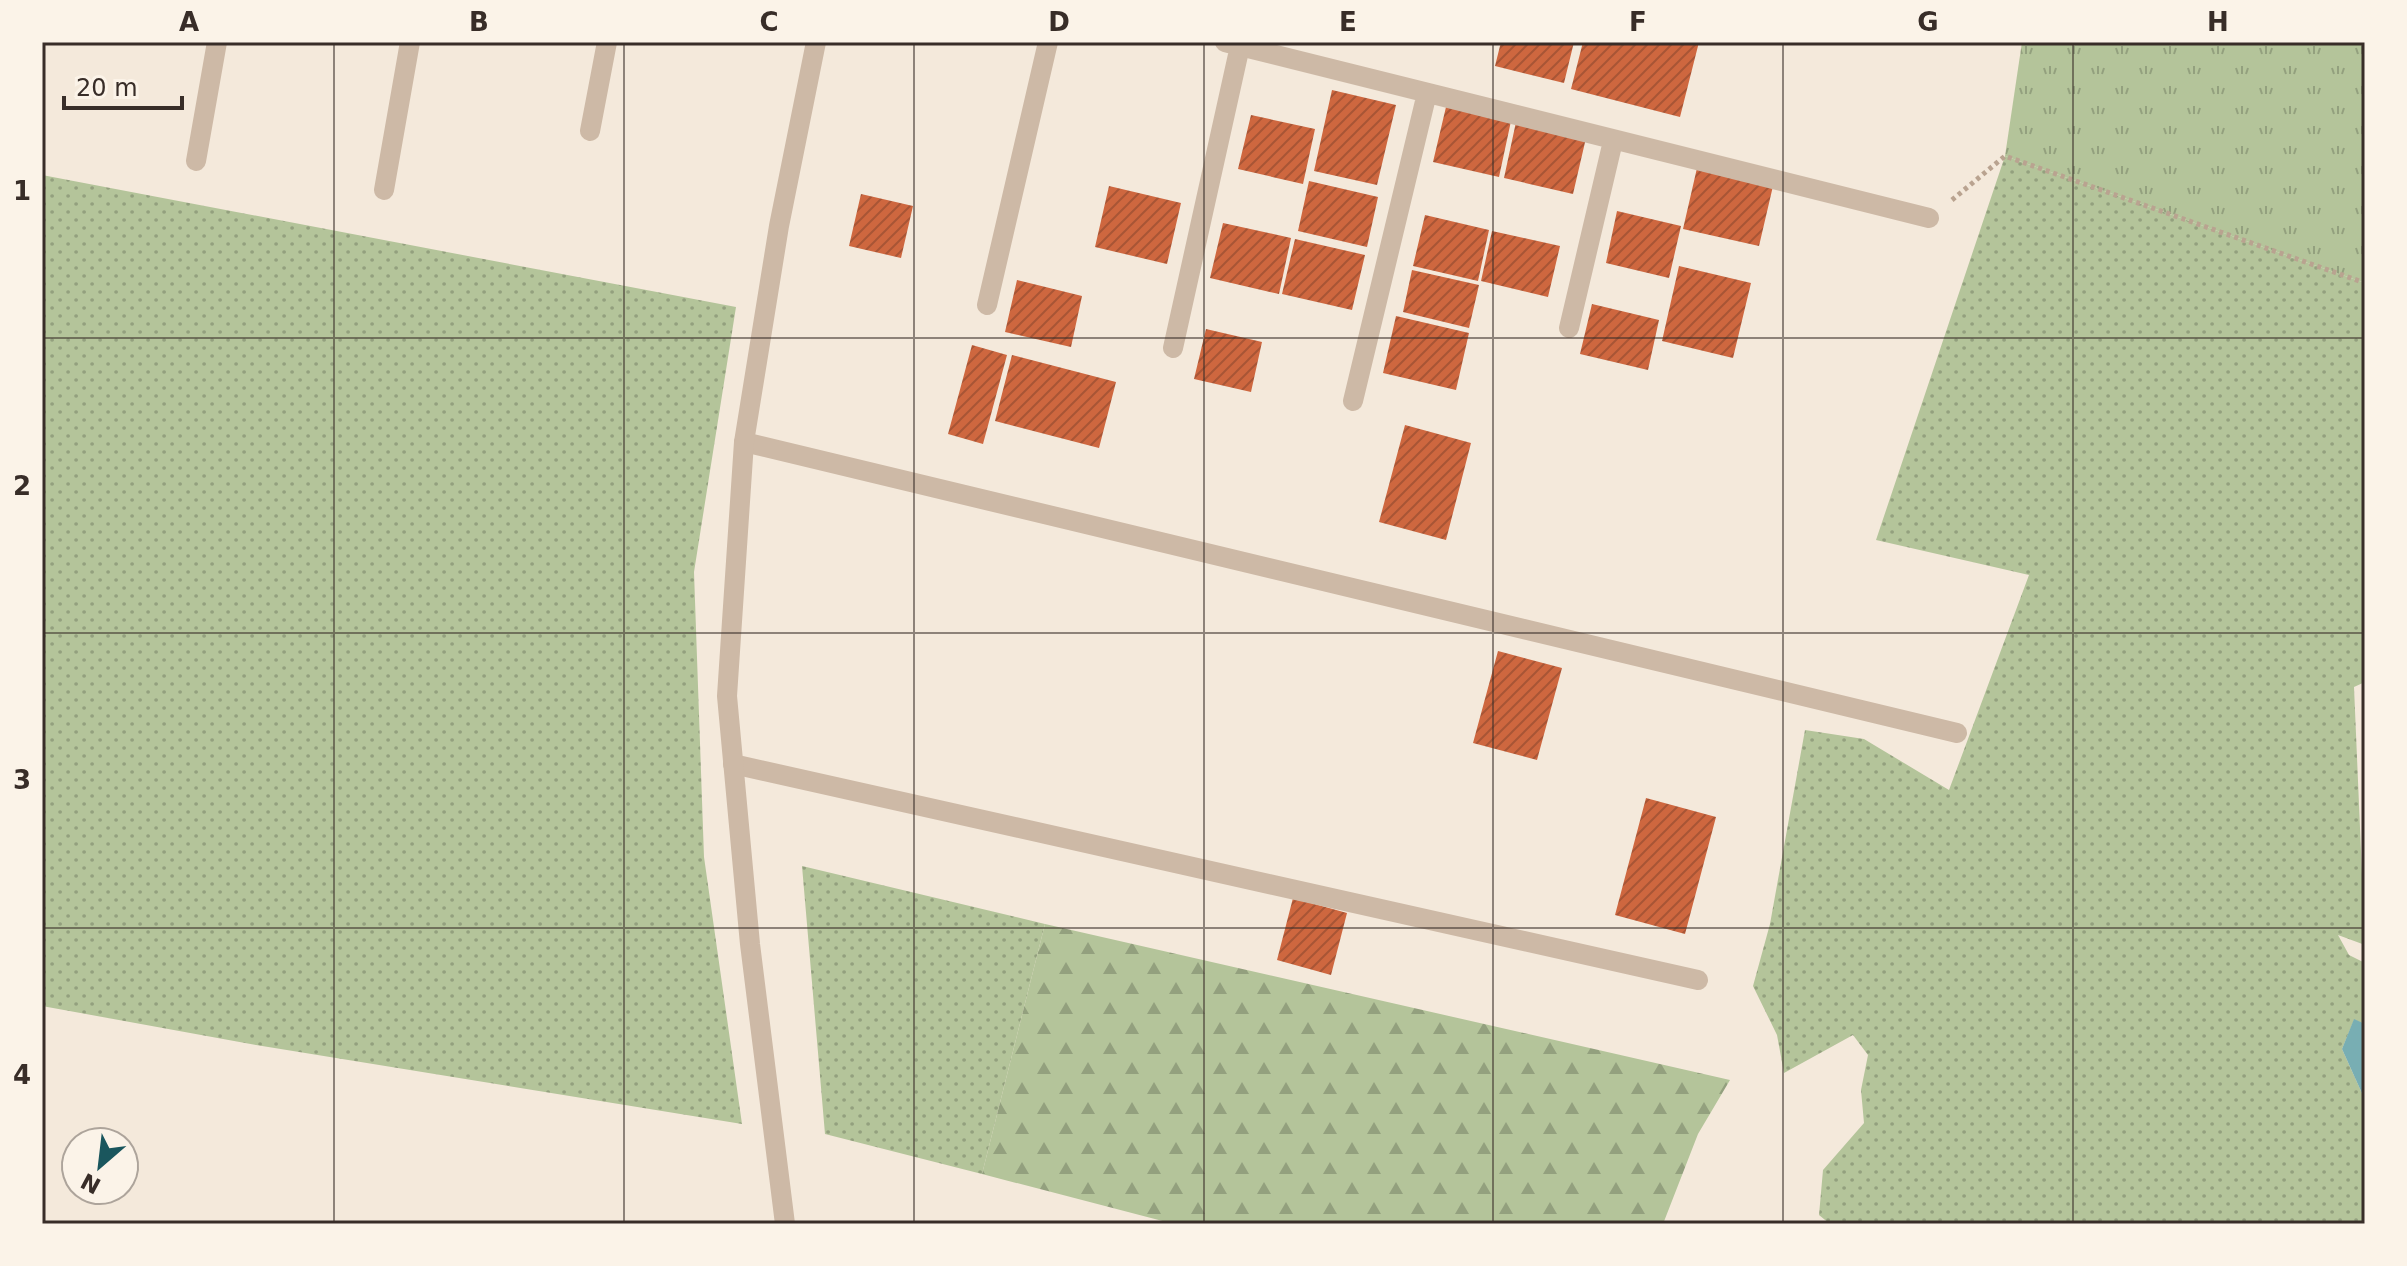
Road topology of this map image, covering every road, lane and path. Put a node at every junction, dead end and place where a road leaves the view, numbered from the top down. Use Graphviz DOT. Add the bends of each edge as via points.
graph roads {
  1 [pos="217,42"];
  2 [pos="410,42"];
  3 [pos="607,42"];
  4 [pos="816,42"];
  5 [pos="1048,42"];
  6 [pos="1232,44"];
  7 [pos="1427,93"];
  8 [pos="590,131"];
  9 [pos="1613,141"];
  10 [pos="196,161"];
  11 [pos="384,190"];
  12 [pos="1929,218"];
  13 [pos="2365,283"];
  14 [pos="987,305"];
  15 [pos="1569,328"];
  16 [pos="1173,348"];
  17 [pos="1353,401"];
  18 [pos="744,442"];
  19 [pos="1957,733"];
  20 [pos="733,764"];
  21 [pos="1698,980"];
  22 [pos="785,1224"];
  1 -- 10 [label="street"];
  2 -- 11 [label="street"];
  3 -- 8 [label="street"];
  4 -- 18 [label="street"];
  5 -- 14 [label="street"];
  6 -- 7 [label="street"];
  6 -- 16 [label="street"];
  7 -- 9 [label="street"];
  7 -- 17 [label="street"];
  9 -- 12 [label="street"];
  9 -- 15 [label="street"];
  12 -- 13 [label="path" via="2005,156"];
  18 -- 19 [label="street"];
  18 -- 20 [label="street" via="727,696"];
  20 -- 21 [label="street"];
  20 -- 22 [label="street"];
}
